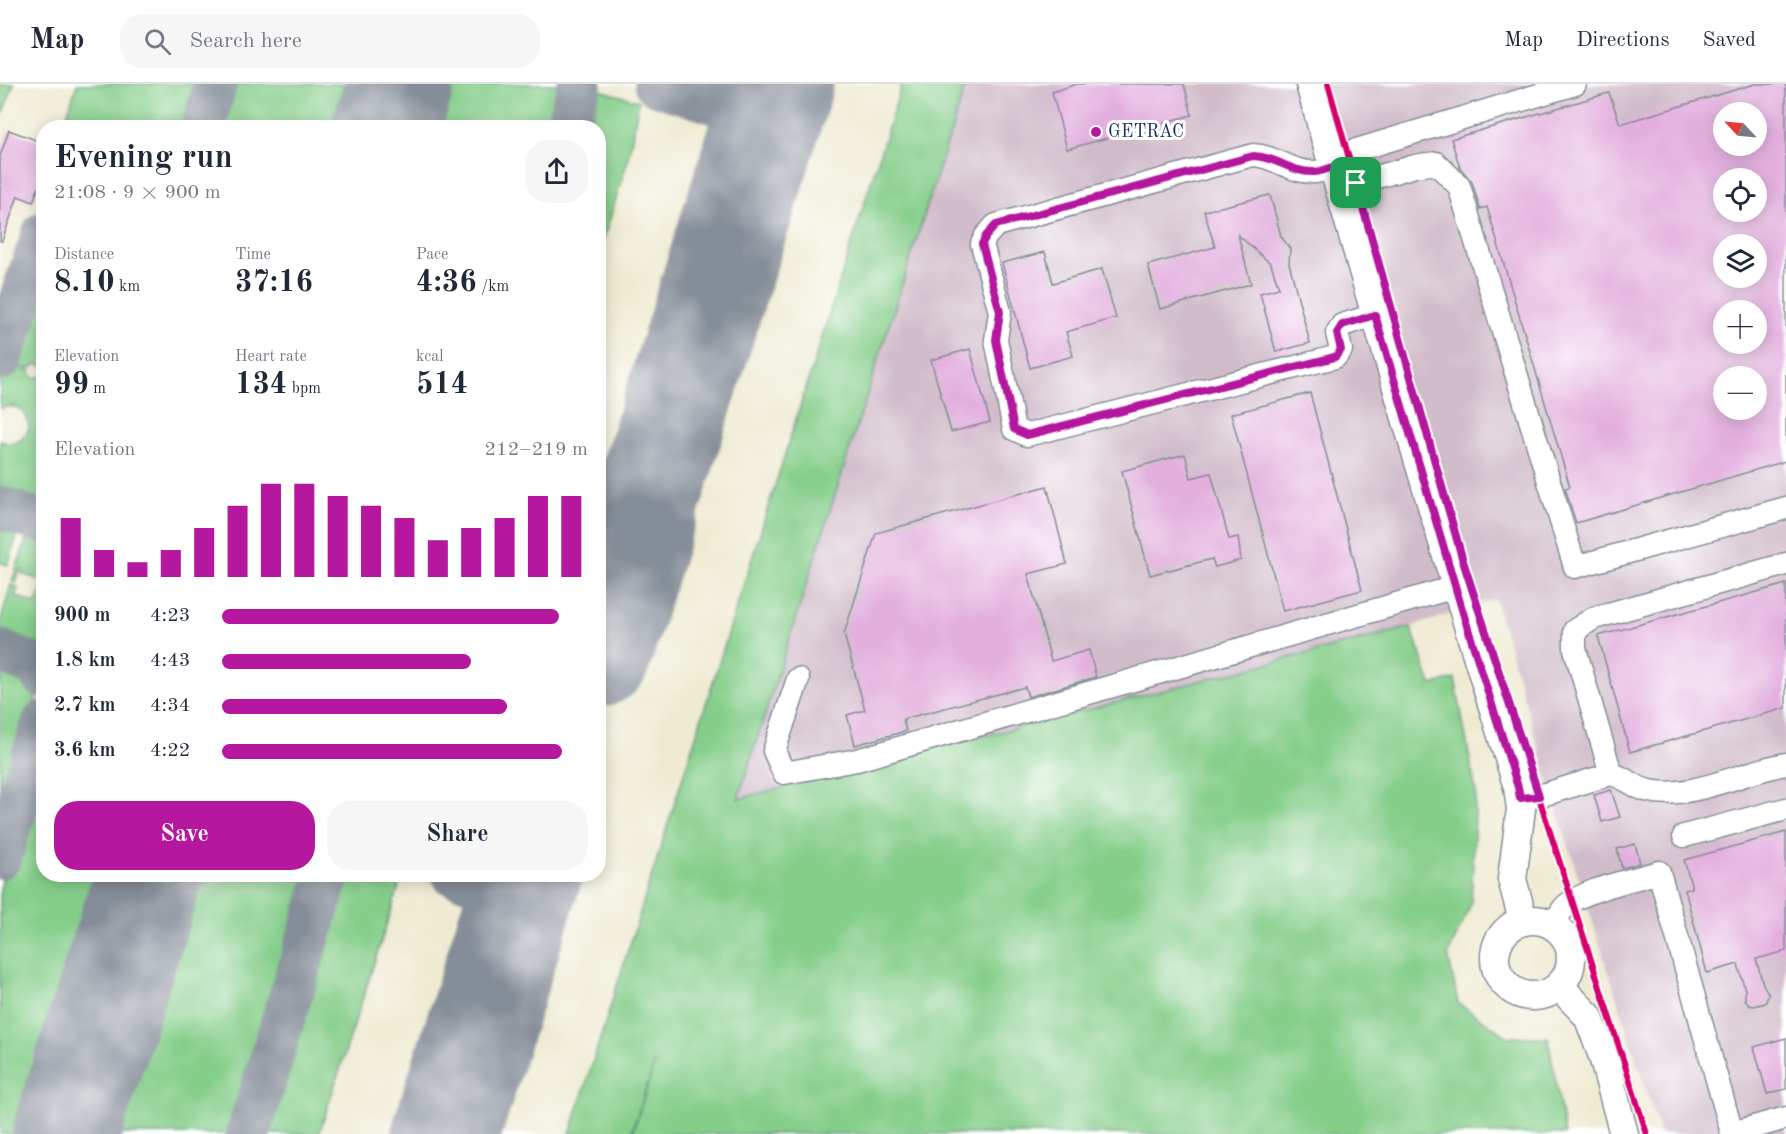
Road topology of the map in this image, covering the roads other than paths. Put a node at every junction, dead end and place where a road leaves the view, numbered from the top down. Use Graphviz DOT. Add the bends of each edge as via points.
graph roads {
  1 [pos="1310,84"];
  2 [pos="1575,84"];
  3 [pos="1329,171"];
  4 [pos="1375,315"];
  5 [pos="1786,508"];
  6 [pos="1786,564"];
  7 [pos="1455,587"];
  8 [pos="798,679"];
  9 [pos="1786,764"];
  10 [pos="1611,774"];
  11 [pos="1520,798"];
  12 [pos="1786,808"];
  13 [pos="1684,836"];
  14 [pos="1523,920"];
  15 [pos="1555,926"];
  16 [pos="1559,986"];
  17 [pos="1786,1118"];
  18 [pos="1624,1134"];
  1 -- 3 [label="main road"];
  2 -- 3 [label="lane"];
  3 -- 4 [label="main road"];
  3 -- 4 [label="lane" via="1291,168 1266,156 1253,156 996,225 982,244 1000,312 996,340 1014,429 1027,435 1335,357 1341,350 1337,333 1342,325"];
  3 -- 5 [label="lane" via="1436,163 1459,186 1575,567"];
  4 -- 7 [label="main road"];
  6 -- 10 [label="lane" via="1594,618 1575,630 1575,649"];
  7 -- 8 [label="lane" via="857,760 784,773 774,751"];
  7 -- 11 [label="main road"];
  9 -- 10 [label="lane" via="1670,793 1638,788"];
  10 -- 11 [label="lane"];
  11 -- 14 [label="main road" via="1512,879"];
  12 -- 13 [label="lane"];
  14 -- 15 [label="main road" via="1545,921"];
  14 -- 16 [label="main road" via="1502,934 1494,958 1496,971 1512,990 1524,995 1549,993"];
  15 -- 16 [label="main road" via="1569,944 1571,955 1566,977"];
  15 -- 17 [label="lane" via="1563,909 1573,900 1659,873 1732,1133"];
  16 -- 18 [label="main road" via="1588,1016"];
}
